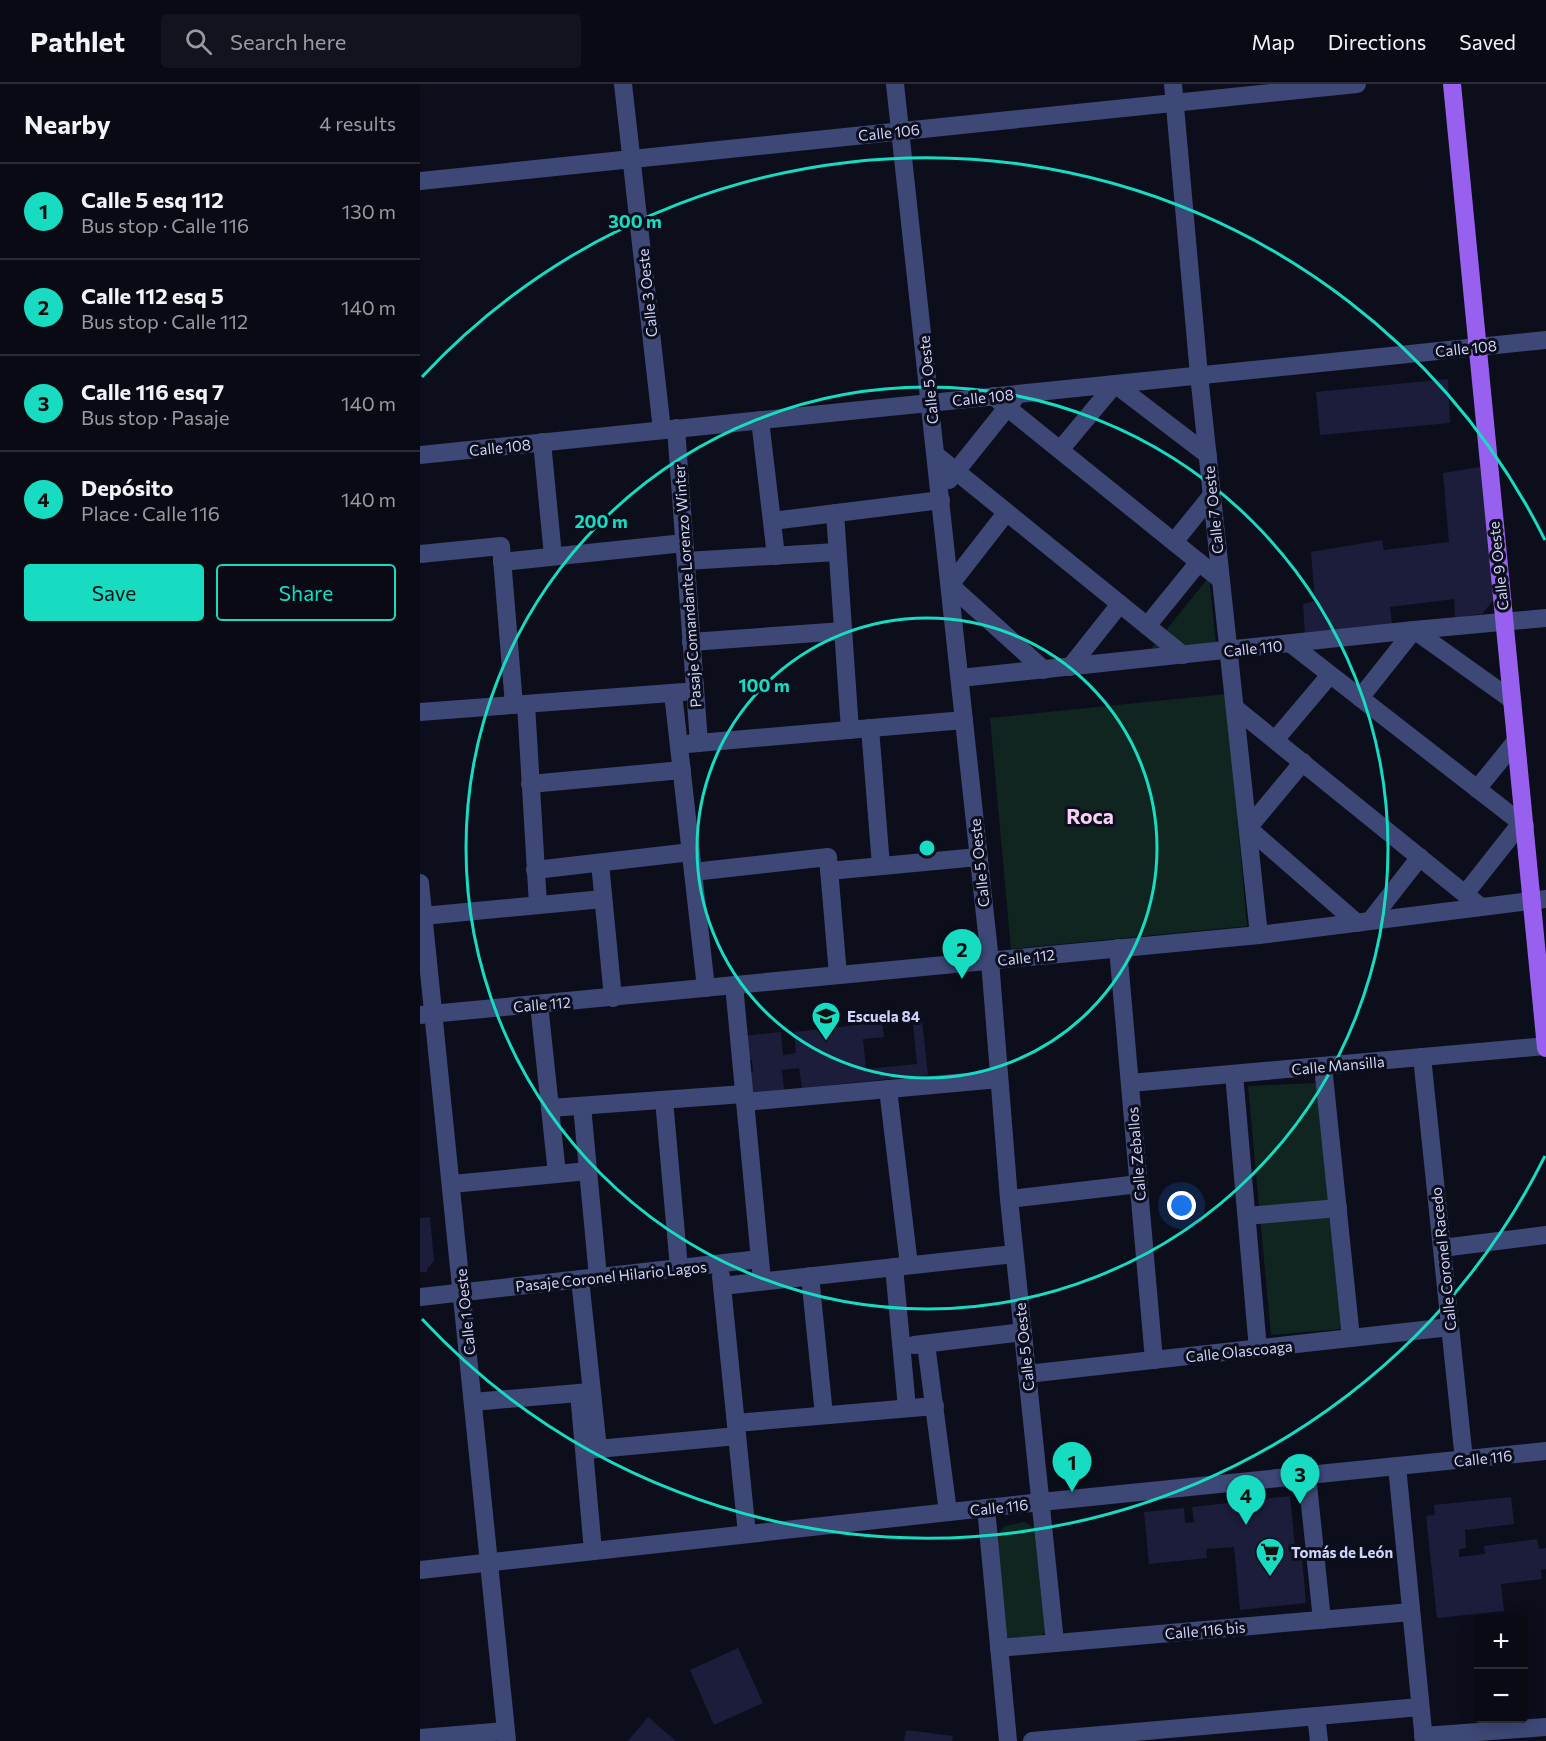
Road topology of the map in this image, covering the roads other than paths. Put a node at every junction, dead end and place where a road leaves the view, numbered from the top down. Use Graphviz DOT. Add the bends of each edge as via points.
graph roads {
  1 [pos="623,84"];
  2 [pos="896,84"];
  3 [pos="1173,84"];
  4 [pos="1357,84"];
  5 [pos="1452,84"];
  6 [pos="1175,103"];
  7 [pos="899,131"];
  8 [pos="633,160"];
  9 [pos="420,181"];
  10 [pos="1546,340"];
  11 [pos="1476,347"];
  12 [pos="1199,375"];
  13 [pos="1115,384"];
  14 [pos="1006,399"];
  15 [pos="930,402"];
  16 [pos="760,420"];
  17 [pos="669,429"];
  18 [pos="542,442"];
  19 [pos="1060,450"];
  20 [pos="420,454"];
  21 [pos="936,455"];
  22 [pos="1208,455"];
  23 [pos="955,472"];
  24 [pos="1212,495"];
  25 [pos="940,496"];
  26 [pos="835,513"];
  27 [pos="1006,513"];
  28 [pos="772,521"];
  29 [pos="1174,542"];
  30 [pos="684,543"];
  31 [pos="837,552"];
  32 [pos="420,554"];
  33 [pos="502,554"];
  34 [pos="553,556"];
  35 [pos="776,556"];
  36 [pos="686,561"];
  37 [pos="1199,562"];
  38 [pos="1221,580"];
  39 [pos="950,585"];
  40 [pos="1120,604"];
  41 [pos="1546,618"];
  42 [pos="1504,622"];
  43 [pos="1147,626"];
  44 [pos="1414,630"];
  45 [pos="843,631"];
  46 [pos="691,642"];
  47 [pos="1291,644"];
  48 [pos="1229,651"];
  49 [pos="1183,655"];
  50 [pos="1070,667"];
  51 [pos="1044,670"];
  52 [pos="1330,675"];
  53 [pos="960,678"];
  54 [pos="695,692"];
  55 [pos="673,693"];
  56 [pos="1360,698"];
  57 [pos="1512,700"];
  58 [pos="520,705"];
  59 [pos="1235,708"];
  60 [pos="420,712"];
  61 [pos="964,720"];
  62 [pos="870,728"];
  63 [pos="850,730"];
  64 [pos="1275,740"];
  65 [pos="1516,741"];
  66 [pos="699,743"];
  67 [pos="679,744"];
  68 [pos="1303,762"];
  69 [pos="682,770"];
  70 [pos="531,784"];
  71 [pos="1477,789"];
  72 [pos="1523,825"];
  73 [pos="1248,828"];
  74 [pos="691,852"];
  75 [pos="978,857"];
  76 [pos="1420,857"];
  77 [pos="600,862"];
  78 [pos="828,864"];
  79 [pos="881,866"];
  80 [pos="535,870"];
  81 [pos="693,872"];
  82 [pos="420,883"];
  83 [pos="1465,894"];
  84 [pos="603,899"];
  85 [pos="1539,900"];
  86 [pos="538,906"];
  87 [pos="1481,907"];
  88 [pos="423,916"];
  89 [pos="1363,922"];
  90 [pos="1259,935"];
  91 [pos="1119,948"];
  92 [pos="990,961"];
  93 [pos="838,975"];
  94 [pos="734,985"];
  95 [pos="706,988"];
  96 [pos="613,998"];
  97 [pos="539,1004"];
  98 [pos="427,1014"];
  99 [pos="1546,1047"];
  100 [pos="1422,1057"];
  101 [pos="1323,1066"];
  102 [pos="1234,1074"];
  103 [pos="999,1079"];
  104 [pos="1130,1083"];
  105 [pos="888,1089"];
  106 [pos="745,1098"];
  107 [pos="664,1100"];
  108 [pos="582,1106"];
  109 [pos="550,1108"];
  110 [pos="588,1171"];
  111 [pos="557,1174"];
  112 [pos="452,1184"];
  113 [pos="1139,1184"];
  114 [pos="1009,1199"];
  115 [pos="1338,1208"];
  116 [pos="1247,1216"];
  117 [pos="1546,1235"];
  118 [pos="1442,1248"];
  119 [pos="1014,1254"];
  120 [pos="760,1259"];
  121 [pos="719,1264"];
  122 [pos="901,1266"];
  123 [pos="679,1268"];
  124 [pos="810,1276"];
  125 [pos="598,1277"];
  126 [pos="580,1279"];
  127 [pos="762,1281"];
  128 [pos="722,1286"];
  129 [pos="463,1292"];
  130 [pos="420,1297"];
  131 [pos="1450,1327"];
  132 [pos="1023,1332"];
  133 [pos="1351,1338"];
  134 [pos="926,1344"];
  135 [pos="901,1347"];
  136 [pos="1258,1348"];
  137 [pos="1154,1360"];
  138 [pos="1027,1374"];
  139 [pos="586,1393"];
  140 [pos="473,1402"];
  141 [pos="935,1406"];
  142 [pos="907,1408"];
  143 [pos="824,1415"];
  144 [pos="737,1430"];
  145 [pos="591,1450"];
  146 [pos="1546,1451"];
  147 [pos="1464,1460"];
  148 [pos="1397,1466"];
  149 [pos="1307,1474"];
  150 [pos="1041,1502"];
  151 [pos="987,1508"];
  152 [pos="948,1512"];
  153 [pos="747,1534"];
  154 [pos="593,1551"];
  155 [pos="488,1562"];
  156 [pos="420,1570"];
  157 [pos="1411,1612"];
  158 [pos="1322,1620"];
  159 [pos="1054,1642"];
  160 [pos="999,1648"];
  161 [pos="1420,1707"];
  162 [pos="1316,1716"];
  163 [pos="1546,1727"];
  164 [pos="507,1736"];
  165 [pos="1120,1737"];
  166 [pos="420,1738"];
  167 [pos="1423,1739"];
  168 [pos="1008,1741"];
  169 [pos="1032,1741"];
  170 [pos="1319,1741"];
  1 -- 8 [label="street, Calle 3 Oeste"];
  2 -- 7 [label="street, Calle 5 Oeste"];
  3 -- 6 [label="street, Calle 7 Oeste"];
  4 -- 6 [label="street, Calle 106"];
  5 -- 11 [label="main road, Calle 9 Oeste"];
  6 -- 7 [label="street, Calle 106"];
  6 -- 12 [label="street, Calle 7 Oeste"];
  7 -- 8 [label="street, Calle 106"];
  7 -- 15 [label="street, Calle 5 Oeste"];
  8 -- 9 [label="street, Calle 106"];
  8 -- 17 [label="street, Calle 3 Oeste"];
  10 -- 11 [label="street, Calle 108"];
  11 -- 12 [label="street, Calle 108"];
  11 -- 42 [label="main road, Calle 9 Oeste"];
  12 -- 13 [label="street, Calle 108"];
  12 -- 22 [label="street, Calle 7 Oeste"];
  13 -- 14 [label="street, Calle 108"];
  13 -- 19 [label="street"];
  13 -- 22 [label="street"];
  14 -- 15 [label="street, Calle 108"];
  14 -- 19 [label="street"];
  14 -- 23 [label="street"];
  15 -- 16 [label="street, Calle 108"];
  15 -- 21 [label="street, Calle 5 Oeste"];
  16 -- 17 [label="street, Calle 108"];
  16 -- 28 [label="street"];
  17 -- 18 [label="street, Calle 108"];
  17 -- 30 [label="street, Pasaje Comandante Lorenzo Winter"];
  18 -- 20 [label="street, Calle 108"];
  18 -- 34 [label="street"];
  19 -- 29 [label="street"];
  21 -- 23 [label="street"];
  21 -- 25 [label="street, Calle 5 Oeste"];
  22 -- 24 [label="street, Calle 7 Oeste"];
  23 -- 25 [label="street"];
  23 -- 27 [label="street"];
  24 -- 29 [label="street"];
  24 -- 38 [label="street, Calle 7 Oeste"];
  25 -- 26 [label="street"];
  25 -- 39 [label="street, Calle 5 Oeste"];
  26 -- 28 [label="street"];
  26 -- 31 [label="street"];
  27 -- 39 [label="street"];
  27 -- 40 [label="street"];
  28 -- 35 [label="street"];
  29 -- 37 [label="street"];
  30 -- 34 [label="street"];
  30 -- 36 [label="street, Pasaje Comandante Lorenzo Winter"];
  31 -- 35 [label="street"];
  31 -- 45 [label="street"];
  32 -- 33 [label="street"];
  33 -- 34 [label="street"];
  33 -- 58 [label="street"];
  35 -- 36 [label="street"];
  36 -- 46 [label="street, Pasaje Comandante Lorenzo Winter"];
  37 -- 38 [label="street"];
  37 -- 43 [label="street"];
  38 -- 48 [label="street, Calle 7 Oeste"];
  39 -- 51 [label="street"];
  39 -- 53 [label="street, Calle 5 Oeste"];
  40 -- 43 [label="street"];
  40 -- 50 [label="street"];
  41 -- 42 [label="street, Calle 110"];
  42 -- 44 [label="street, Calle 110"];
  42 -- 57 [label="main road, Calle 9 Oeste"];
  43 -- 49 [label="street"];
  44 -- 47 [label="street, Calle 110"];
  44 -- 56 [label="street"];
  44 -- 57 [label="street"];
  45 -- 46 [label="street"];
  45 -- 63 [label="street"];
  46 -- 54 [label="street, Pasaje Comandante Lorenzo Winter"];
  47 -- 48 [label="street, Calle 110"];
  47 -- 52 [label="street"];
  48 -- 49 [label="street, Calle 110"];
  48 -- 59 [label="street, Calle 7 Oeste"];
  49 -- 50 [label="street, Calle 110"];
  50 -- 51 [label="street, Calle 110"];
  51 -- 53 [label="street, Calle 110"];
  52 -- 56 [label="street"];
  52 -- 64 [label="street"];
  53 -- 61 [label="street, Calle 5 Oeste"];
  54 -- 55 [label="street"];
  54 -- 66 [label="street, Pasaje Comandante Lorenzo Winter"];
  55 -- 58 [label="street"];
  55 -- 67 [label="street, Pasaje Comandante Lorenzo Winter"];
  56 -- 71 [label="street"];
  57 -- 65 [label="main road, Calle 9 Oeste"];
  58 -- 60 [label="street"];
  58 -- 70 [label="street"];
  59 -- 64 [label="street"];
  59 -- 73 [label="street, Calle 7 Oeste"];
  61 -- 62 [label="street"];
  61 -- 75 [label="street, Calle 5 Oeste"];
  62 -- 63 [label="street"];
  62 -- 79 [label="street"];
  63 -- 66 [label="street"];
  64 -- 68 [label="street"];
  65 -- 71 [label="street"];
  65 -- 72 [label="main road, Calle 9 Oeste"];
  66 -- 67 [label="street"];
  67 -- 69 [label="street, Pasaje Comandante Lorenzo Winter"];
  68 -- 73 [label="street"];
  68 -- 76 [label="street"];
  69 -- 70 [label="street"];
  69 -- 74 [label="street, Pasaje Comandante Lorenzo Winter"];
  70 -- 80 [label="street"];
  71 -- 72 [label="street"];
  72 -- 83 [label="street"];
  72 -- 85 [label="main road, Calle 9 Oeste"];
  73 -- 89 [label="street"];
  73 -- 90 [label="street, Calle 7 Oeste"];
  74 -- 77 [label="street"];
  74 -- 81 [label="street, Pasaje Comandante Lorenzo Winter"];
  75 -- 79 [label="street"];
  75 -- 92 [label="street, Calle 5 Oeste"];
  76 -- 83 [label="street"];
  76 -- 89 [label="street"];
  77 -- 80 [label="street"];
  77 -- 84 [label="street"];
  78 -- 79 [label="street"];
  78 -- 81 [label="street"];
  78 -- 93 [label="street"];
  80 -- 86 [label="street"];
  81 -- 95 [label="street, Pasaje Comandante Lorenzo Winter"];
  82 -- 88 [label="street, Calle 1 Oeste"];
  83 -- 87 [label="street"];
  84 -- 86 [label="street"];
  84 -- 96 [label="street"];
  85 -- 87 [label="street, Calle 112"];
  85 -- 99 [label="main road, Calle 9 Oeste"];
  86 -- 88 [label="street"];
  87 -- 89 [label="street, Calle 112"];
  88 -- 98 [label="street, Calle 1 Oeste"];
  89 -- 90 [label="street, Calle 112"];
  90 -- 91 [label="street, Calle 112"];
  91 -- 92 [label="street, Calle 112"];
  91 -- 104 [label="street, Calle Zeballos"];
  92 -- 93 [label="street, Calle 112"];
  92 -- 103 [label="street, Calle 5 Oeste"];
  93 -- 94 [label="street, Calle 112"];
  94 -- 95 [label="street, Calle 112"];
  94 -- 106 [label="street"];
  95 -- 96 [label="street, Calle 112"];
  96 -- 97 [label="street, Calle 112"];
  97 -- 98 [label="street, Calle 112"];
  97 -- 109 [label="street"];
  98 -- 112 [label="street, Calle 1 Oeste"];
  99 -- 100 [label="street, Calle Mansilla"];
  100 -- 101 [label="street, Calle Mansilla"];
  100 -- 118 [label="street, Calle Coronel Racedo"];
  101 -- 102 [label="street, Calle Mansilla"];
  101 -- 115 [label="street"];
  102 -- 104 [label="street, Calle Mansilla"];
  102 -- 116 [label="street"];
  103 -- 105 [label="street"];
  103 -- 114 [label="street, Calle 5 Oeste"];
  104 -- 113 [label="street, Calle Zeballos"];
  105 -- 106 [label="street"];
  105 -- 122 [label="street"];
  106 -- 107 [label="street"];
  106 -- 120 [label="street"];
  107 -- 108 [label="street"];
  107 -- 123 [label="street"];
  108 -- 109 [label="street"];
  108 -- 110 [label="street"];
  109 -- 111 [label="street"];
  110 -- 111 [label="street"];
  110 -- 125 [label="street"];
  111 -- 112 [label="street"];
  112 -- 129 [label="street, Calle 1 Oeste"];
  113 -- 114 [label="street"];
  113 -- 137 [label="street, Calle Zeballos"];
  114 -- 119 [label="street, Calle 5 Oeste"];
  115 -- 116 [label="street"];
  115 -- 133 [label="street"];
  116 -- 136 [label="street"];
  117 -- 118 [label="street"];
  118 -- 131 [label="street, Calle Coronel Racedo"];
  119 -- 122 [label="street, Pasaje Coronel Hilario Lagos"];
  119 -- 132 [label="street, Calle 5 Oeste"];
  120 -- 121 [label="street, Pasaje Coronel Hilario Lagos"];
  120 -- 127 [label="street"];
  121 -- 123 [label="street, Pasaje Coronel Hilario Lagos"];
  121 -- 128 [label="street"];
  122 -- 124 [label="street, Pasaje Coronel Hilario Lagos"];
  122 -- 135 [label="street"];
  123 -- 125 [label="street, Pasaje Coronel Hilario Lagos"];
  124 -- 127 [label="street, Pasaje Coronel Hilario Lagos"];
  124 -- 143 [label="street"];
  125 -- 126 [label="street, Pasaje Coronel Hilario Lagos"];
  126 -- 129 [label="street, Pasaje Coronel Hilario Lagos"];
  126 -- 139 [label="street"];
  127 -- 128 [label="street, Pasaje Coronel Hilario Lagos"];
  128 -- 144 [label="street"];
  129 -- 130 [label="street, Pasaje Coronel Hilario Lagos"];
  129 -- 140 [label="street, Calle 1 Oeste"];
  131 -- 133 [label="street, Calle Olascoaga"];
  131 -- 147 [label="street, Calle Coronel Racedo"];
  132 -- 134 [label="street"];
  132 -- 138 [label="street, Calle 5 Oeste"];
  133 -- 136 [label="street, Calle Olascoaga"];
  134 -- 135 [label="street"];
  134 -- 141 [label="street"];
  135 -- 142 [label="street"];
  136 -- 137 [label="street, Calle Olascoaga"];
  137 -- 138 [label="street, Calle Olascoaga"];
  138 -- 150 [label="street, Calle 5 Oeste"];
  139 -- 140 [label="street"];
  139 -- 145 [label="street"];
  140 -- 155 [label="street, Calle 1 Oeste"];
  141 -- 142 [label="street"];
  141 -- 152 [label="street"];
  142 -- 143 [label="street"];
  143 -- 144 [label="street"];
  144 -- 145 [label="street"];
  144 -- 153 [label="street"];
  145 -- 154 [label="street"];
  146 -- 147 [label="street, Calle 116"];
  147 -- 148 [label="street, Calle 116"];
  148 -- 149 [label="street, Calle 116"];
  148 -- 157 [label="street"];
  149 -- 150 [label="street, Calle 116"];
  149 -- 158 [label="street"];
  150 -- 151 [label="street, Calle 116"];
  150 -- 159 [label="street, Calle 5 Oeste"];
  151 -- 152 [label="street, Calle 116"];
  151 -- 160 [label="street"];
  152 -- 153 [label="street, Calle 116"];
  153 -- 154 [label="street, Calle 116"];
  154 -- 155 [label="street, Calle 116"];
  155 -- 156 [label="street, Calle 116"];
  155 -- 164 [label="street, Calle 1 Oeste"];
  157 -- 158 [label="street, Calle 116 bis"];
  157 -- 161 [label="street"];
  158 -- 159 [label="street, Calle 116 bis"];
  159 -- 160 [label="street, Calle 116 bis"];
  160 -- 168 [label="street"];
  161 -- 162 [label="street"];
  161 -- 167 [label="street"];
  162 -- 165 [label="street"];
  162 -- 170 [label="street"];
  163 -- 167 [label="street"];
  164 -- 166 [label="street"];
  165 -- 169 [label="street"];
}
